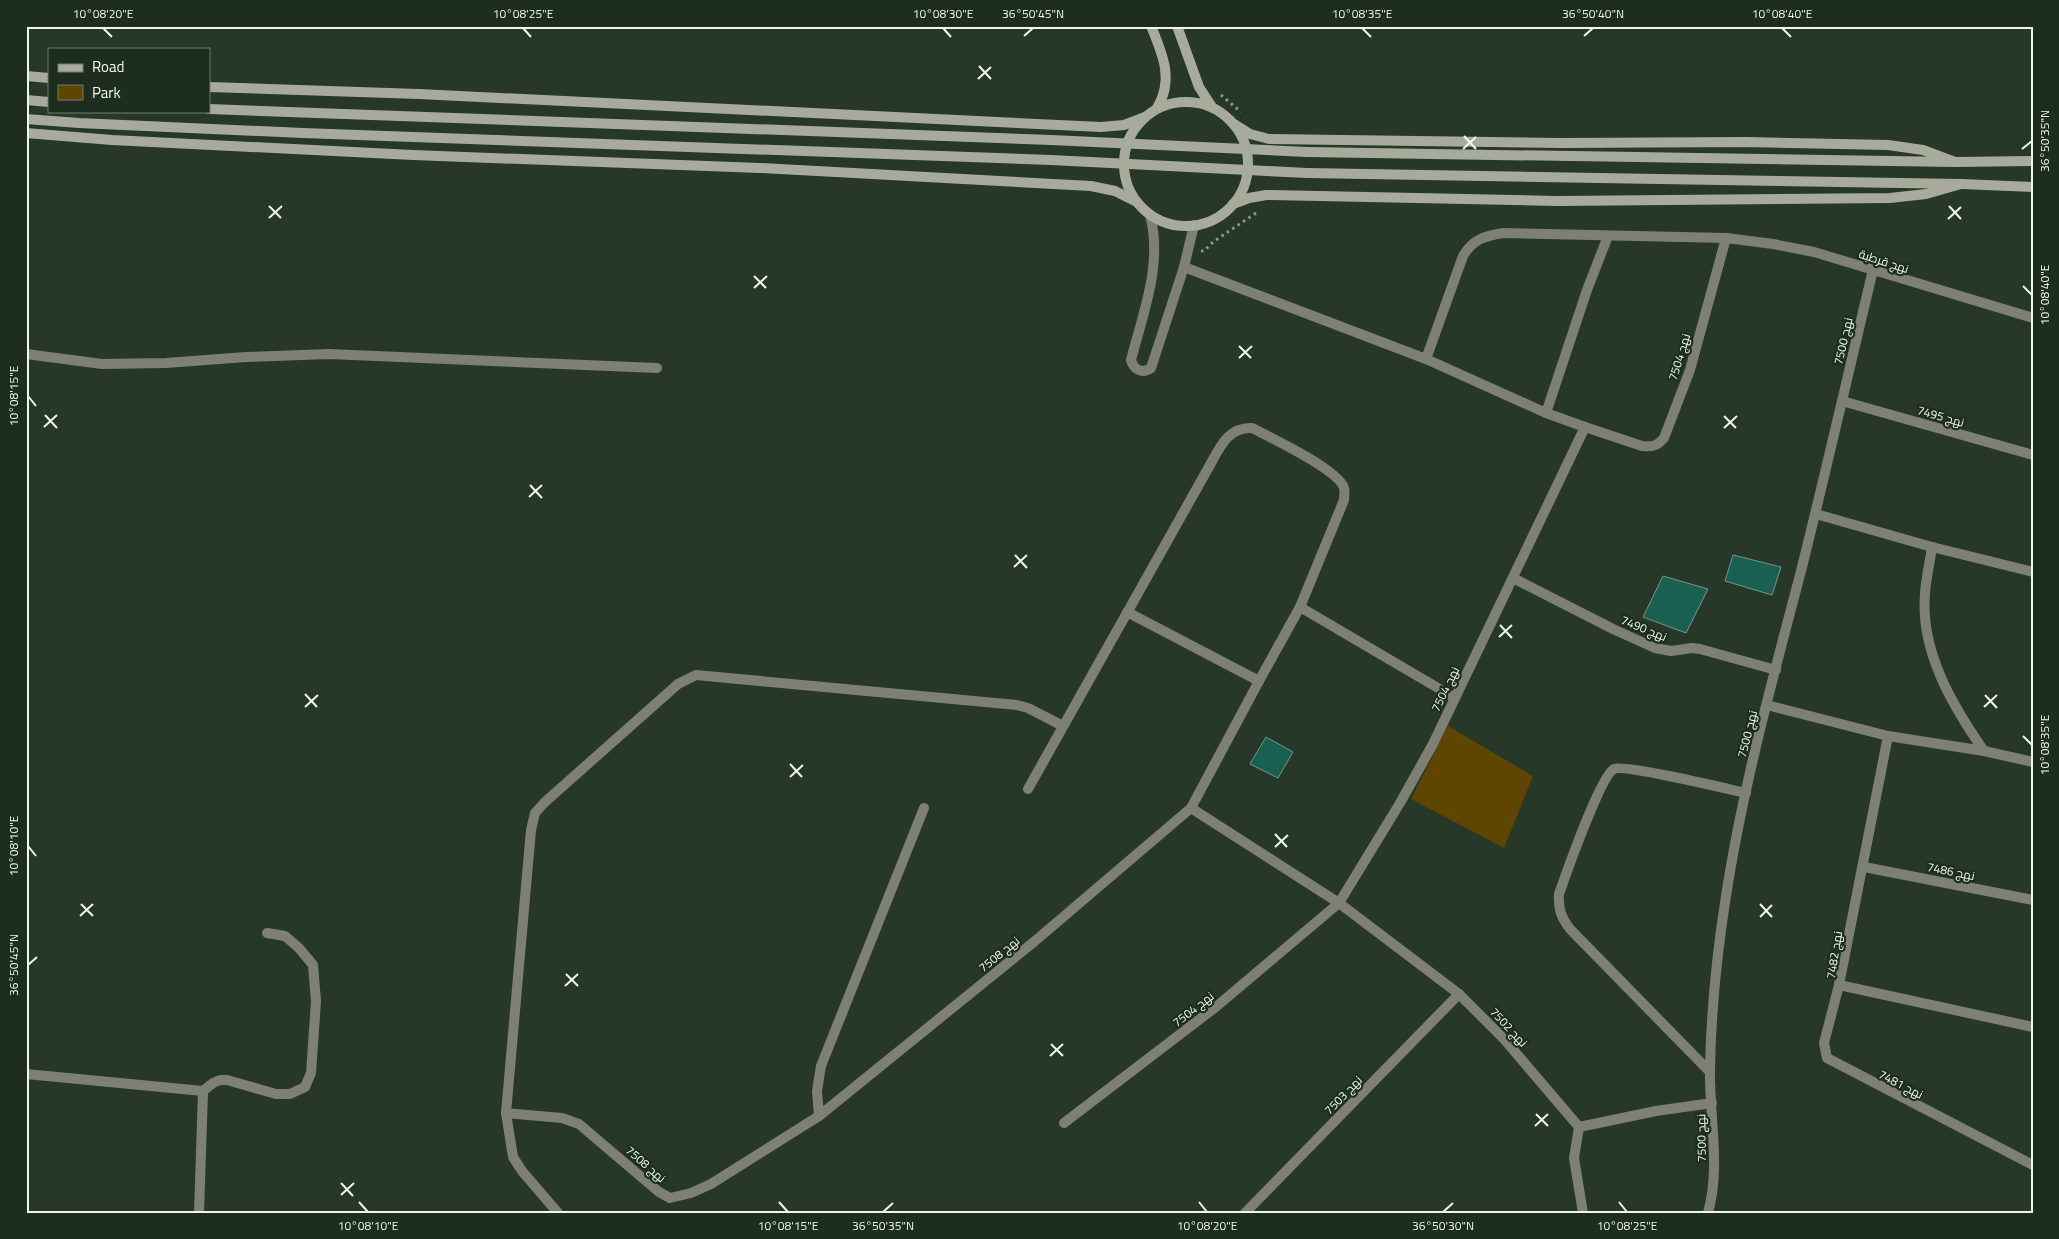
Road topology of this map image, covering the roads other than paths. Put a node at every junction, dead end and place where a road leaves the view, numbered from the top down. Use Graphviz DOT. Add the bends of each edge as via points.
graph roads {
  1 [pos="1152,26"];
  2 [pos="1177,26"];
  3 [pos="26,76"];
  4 [pos="48,78"];
  5 [pos="210,87"];
  6 [pos="26,100"];
  7 [pos="48,102"];
  8 [pos="1157,108"];
  9 [pos="1213,108"];
  10 [pos="210,109"];
  11 [pos="1145,117"];
  12 [pos="26,119"];
  13 [pos="1234,124"];
  14 [pos="26,134"];
  15 [pos="2033,161"];
  16 [pos="1955,162"];
  17 [pos="1961,184"];
  18 [pos="2033,187"];
  19 [pos="1137,202"];
  20 [pos="1232,204"];
  21 [pos="1150,215"];
  22 [pos="1194,225"];
  23 [pos="1608,236"];
  24 [pos="1726,238"];
  25 [pos="1184,266"];
  26 [pos="1872,270"];
  27 [pos="2033,318"];
  28 [pos="26,354"];
  29 [pos="1426,359"];
  30 [pos="657,368"];
  31 [pos="1842,401"];
  32 [pos="1546,413"];
  33 [pos="1585,427"];
  34 [pos="2033,454"];
  35 [pos="1816,514"];
  36 [pos="1932,547"];
  37 [pos="2033,572"];
  38 [pos="1513,578"];
  39 [pos="1300,607"];
  40 [pos="1127,612"];
  41 [pos="1776,670"];
  42 [pos="1259,681"];
  43 [pos="1455,698"];
  44 [pos="1767,705"];
  45 [pos="1063,726"];
  46 [pos="1888,736"];
  47 [pos="1984,751"];
  48 [pos="2033,762"];
  49 [pos="1028,789"];
  50 [pos="1746,793"];
  51 [pos="924,808"];
  52 [pos="1192,808"];
  53 [pos="1864,867"];
  54 [pos="2033,900"];
  55 [pos="1339,903"];
  56 [pos="267,933"];
  57 [pos="1839,985"];
  58 [pos="1458,994"];
  59 [pos="2033,1027"];
  60 [pos="1710,1072"];
  61 [pos="26,1074"];
  62 [pos="202,1091"];
  63 [pos="1712,1103"];
  64 [pos="506,1113"];
  65 [pos="820,1116"];
  66 [pos="1064,1123"];
  67 [pos="1579,1127"];
  68 [pos="2033,1165"];
  69 [pos="199,1213"];
  70 [pos="558,1213"];
  71 [pos="1245,1213"];
  72 [pos="1583,1213"];
  73 [pos="1708,1213"];
  1 -- 8 [label="street" via="1167,75"];
  2 -- 9 [label="street" via="1198,87"];
  3 -- 4 [label="street"];
  5 -- 11 [label="street" via="1101,127 1124,125"];
  6 -- 7 [label="street"];
  8 -- 9 [label="street" via="1185,102"];
  8 -- 11 [label="street"];
  9 -- 13 [label="street"];
  10 -- 16 [label="street, bridge" via="1307,152"];
  11 -- 19 [label="street" via="1131,133 1123,163 1127,184"];
  12 -- 17 [label="street, bridge" via="1307,172"];
  13 -- 16 [label="street" via="1250,134 1269,139 1888,145 1923,150"];
  13 -- 20 [label="street" via="1245,143 1248,164 1244,186"];
  14 -- 19 [label="street" via="1091,186 1115,191"];
  15 -- 16 [label="street"];
  17 -- 18 [label="street"];
  17 -- 20 [label="street" via="1926,194 1890,198 1557,201 1266,195"];
  19 -- 21 [label="street"];
  20 -- 22 [label="street" via="1215,218"];
  21 -- 22 [label="street" via="1171,224"];
  21 -- 25 [label="street" via="1155,244 1154,268 1130,360 1138,370 1151,368"];
  22 -- 25 [label="street"];
  23 -- 24 [label="street, نهج قرطبة"];
  23 -- 29 [label="street, نهج قرطبة" via="1503,233 1476,240 1468,246 1456,271"];
  23 -- 32 [label="street"];
  24 -- 26 [label="street, نهج قرطبة" via="1814,252"];
  24 -- 33 [label="street, نهج 7504" via="1690,370 1664,438 1658,445 1642,446"];
  25 -- 29 [label="street"];
  26 -- 27 [label="street, نهج قرطبة"];
  26 -- 31 [label="street, نهج 7500"];
  28 -- 30 [label="street" via="102,364 329,354"];
  29 -- 32 [label="street"];
  31 -- 34 [label="street, نهج 7495"];
  31 -- 35 [label="street, نهج 7500"];
  32 -- 33 [label="street"];
  33 -- 38 [label="street, نهج 7504"];
  35 -- 36 [label="street"];
  35 -- 41 [label="street, نهج 7500"];
  36 -- 37 [label="street"];
  36 -- 47 [label="street" via="1924,600 1931,648 1953,704"];
  38 -- 41 [label="street, نهج 7490" via="1655,648 1671,651 1700,649"];
  38 -- 43 [label="street, نهج 7504"];
  39 -- 40 [label="street" via="1338,517 1344,488 1318,464 1252,428 1242,428 1231,433 1222,444"];
  39 -- 42 [label="street"];
  39 -- 43 [label="street"];
  40 -- 42 [label="street"];
  40 -- 45 [label="street"];
  41 -- 44 [label="street, نهج 7500"];
  42 -- 52 [label="street"];
  43 -- 55 [label="street, نهج 7504" via="1400,803"];
  44 -- 46 [label="street"];
  44 -- 50 [label="street, نهج 7500"];
  45 -- 49 [label="street"];
  45 -- 64 [label="street" via="1016,705 696,676 678,684 535,813"];
  46 -- 47 [label="street"];
  46 -- 53 [label="street, نهج 7482"];
  47 -- 48 [label="street"];
  50 -- 60 [label="street, نهج 7500" via="1726,893 1715,973"];
  50 -- 60 [label="street" via="1619,767 1614,769 1602,786 1559,894 1560,916 1570,929"];
  51 -- 65 [label="street" via="821,1066 817,1091"];
  52 -- 55 [label="street, نهج 7502"];
  52 -- 65 [label="street, نهج 7508"];
  53 -- 54 [label="street, نهج 7486"];
  53 -- 57 [label="street, نهج 7482"];
  55 -- 58 [label="street, نهج 7502"];
  55 -- 66 [label="street, نهج 7504" via="1217,1006"];
  56 -- 62 [label="street" via="285,936 313,965 316,1001 311,1073 305,1087 290,1094 276,1094 227,1080 213,1083"];
  57 -- 59 [label="street, نهج 7482"];
  57 -- 68 [label="street, نهج 7481" via="1824,1043 1827,1058"];
  58 -- 67 [label="street, نهج 7502" via="1504,1039"];
  58 -- 71 [label="street, نهج 7503"];
  60 -- 63 [label="street, نهج 7500"];
  61 -- 62 [label="street"];
  62 -- 69 [label="street"];
  63 -- 67 [label="street" via="1656,1110"];
  63 -- 73 [label="street, نهج 7500" via="1713,1191"];
  64 -- 65 [label="street, نهج 7508" via="562,1118 579,1124 670,1198 711,1184"];
  64 -- 70 [label="street" via="513,1157"];
  67 -- 72 [label="street" via="1574,1158"];
}
